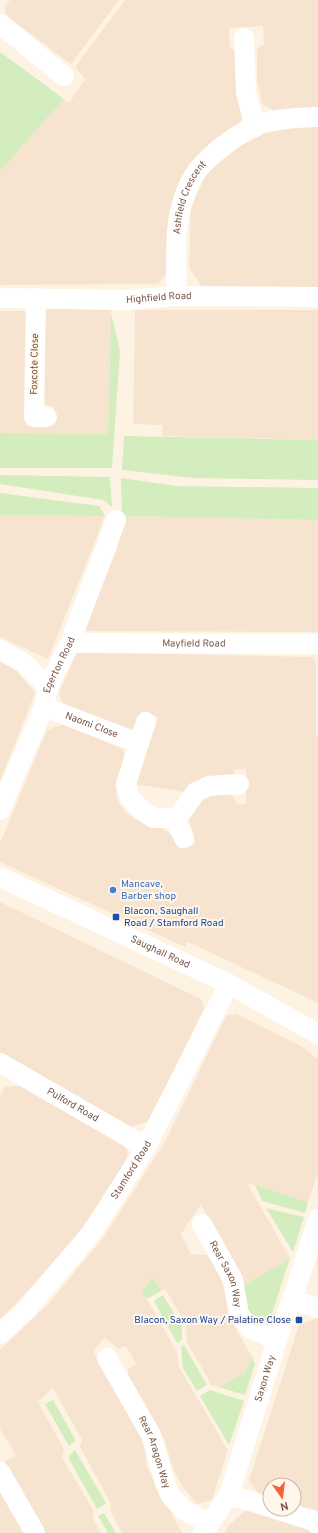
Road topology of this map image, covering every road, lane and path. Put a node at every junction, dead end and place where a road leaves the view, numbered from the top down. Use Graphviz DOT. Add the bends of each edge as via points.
graph roads {
  1 [pos="0,24"];
  2 [pos="246,38"];
  3 [pos="64,76"];
  4 [pos="318,117"];
  5 [pos="255,127"];
  6 [pos="176,296"];
  7 [pos="318,297"];
  8 [pos="0,298"];
  9 [pos="36,298"];
  10 [pos="47,417"];
  11 [pos="116,520"];
  12 [pos="70,643"];
  13 [pos="318,644"];
  14 [pos="0,650"];
  15 [pos="48,687"];
  16 [pos="44,707"];
  17 [pos="146,722"];
  18 [pos="139,743"];
  19 [pos="239,785"];
  20 [pos="0,810"];
  21 [pos="174,818"];
  22 [pos="184,838"];
  23 [pos="0,877"];
  24 [pos="229,984"];
  25 [pos="318,1034"];
  26 [pos="3,1071"];
  27 [pos="146,1147"];
  28 [pos="318,1219"];
  29 [pos="202,1234"];
  30 [pos="292,1300"];
  31 [pos="318,1308"];
  32 [pos="0,1334"];
  33 [pos="277,1340"];
  34 [pos="115,1362"];
  35 [pos="0,1472"];
  36 [pos="229,1495"];
  37 [pos="262,1505"];
  38 [pos="302,1517"];
  39 [pos="318,1525"];
  40 [pos="206,1528"];
  41 [pos="35,1533"];
  1 -- 3 [label="street"];
  2 -- 5 [label="street" via="246,93"];
  4 -- 5 [label="street, Ashfield Crescent" via="262,123"];
  5 -- 6 [label="street, Ashfield Crescent" via="229,142 202,164 188,186 181,208 177,238"];
  6 -- 7 [label="street, Highfield Road"];
  6 -- 9 [label="street, Highfield Road" via="127,300"];
  8 -- 9 [label="street, Highfield Road"];
  9 -- 10 [label="street, Foxcote Close" via="34,417"];
  11 -- 12 [label="street, Egerton Road"];
  12 -- 13 [label="street, Mayfield Road"];
  12 -- 15 [label="street, Egerton Road"];
  14 -- 15 [label="street" via="24,663"];
  15 -- 16 [label="street, Egerton Road"];
  16 -- 18 [label="street, Naomi Close"];
  16 -- 20 [label="street, Egerton Road"];
  17 -- 18 [label="street"];
  18 -- 21 [label="street" via="126,784 130,798 153,818"];
  19 -- 21 [label="street" via="209,786 196,792"];
  21 -- 22 [label="street"];
  23 -- 24 [label="street, Saughall Road"];
  24 -- 25 [label="street, Saughall Road"];
  24 -- 27 [label="street, Stamford Road"];
  26 -- 27 [label="street, Pulford Road"];
  27 -- 32 [label="street, Stamford Road" via="93,1232 26,1310"];
  28 -- 30 [label="street, Saxon Way"];
  29 -- 33 [label="street, Rear Saxon Way" via="233,1280 239,1314 249,1328"];
  30 -- 31 [label="street"];
  30 -- 33 [label="street, Saxon Way"];
  33 -- 36 [label="street, Saxon Way"];
  34 -- 40 [label="street, Rear Aragon Way" via="151,1435 171,1496"];
  35 -- 41 [label="street"];
  36 -- 37 [label="street"];
  36 -- 40 [label="street, Saxon Way"];
  38 -- 39 [label="street"];
}
